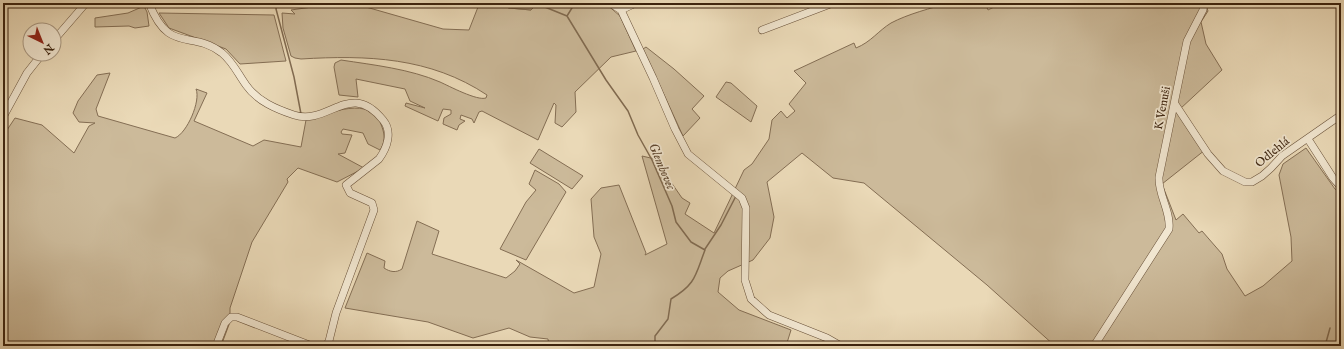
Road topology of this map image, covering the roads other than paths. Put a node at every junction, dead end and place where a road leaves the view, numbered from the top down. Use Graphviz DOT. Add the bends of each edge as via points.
graph roads {
  1 [pos="86,3"];
  2 [pos="149,3"];
  3 [pos="610,3"];
  4 [pos="636,3"];
  5 [pos="832,3"];
  6 [pos="1204,3"];
  7 [pos="621,10"];
  8 [pos="762,30"];
  9 [pos="62,31"];
  10 [pos="36,62"];
  11 [pos="1175,104"];
  12 [pos="1341,115"];
  13 [pos="3,117"];
  14 [pos="1308,139"];
  15 [pos="1341,187"];
  16 [pos="216,346"];
  17 [pos="312,346"];
  18 [pos="326,346"];
  19 [pos="841,346"];
  20 [pos="1094,346"];
  1 -- 9 [label="street"];
  2 -- 18 [label="street" via="161,26 169,34 209,46 223,54 254,95 271,106 297,116 305,116 359,103 369,105 385,123 388,143 382,155 346,185 350,193 372,203 374,210"];
  3 -- 7 [label="street"];
  4 -- 7 [label="street"];
  5 -- 8 [label="street"];
  6 -- 11 [label="street, K Venuši" via="1187,41"];
  7 -- 19 [label="street" via="688,154 742,198 746,208 745,280 751,298 770,315"];
  10 -- 13 [label="street"];
  11 -- 14 [label="street, Odlehlá" via="1208,154 1224,171 1245,182 1252,182 1282,156"];
  11 -- 20 [label="street, K Venuši" via="1159,184 1170,219 1169,229"];
  12 -- 14 [label="street, Odlehlá"];
  14 -- 15 [label="street"];
  16 -- 17 [label="street" via="225,323 232,317"];
}
